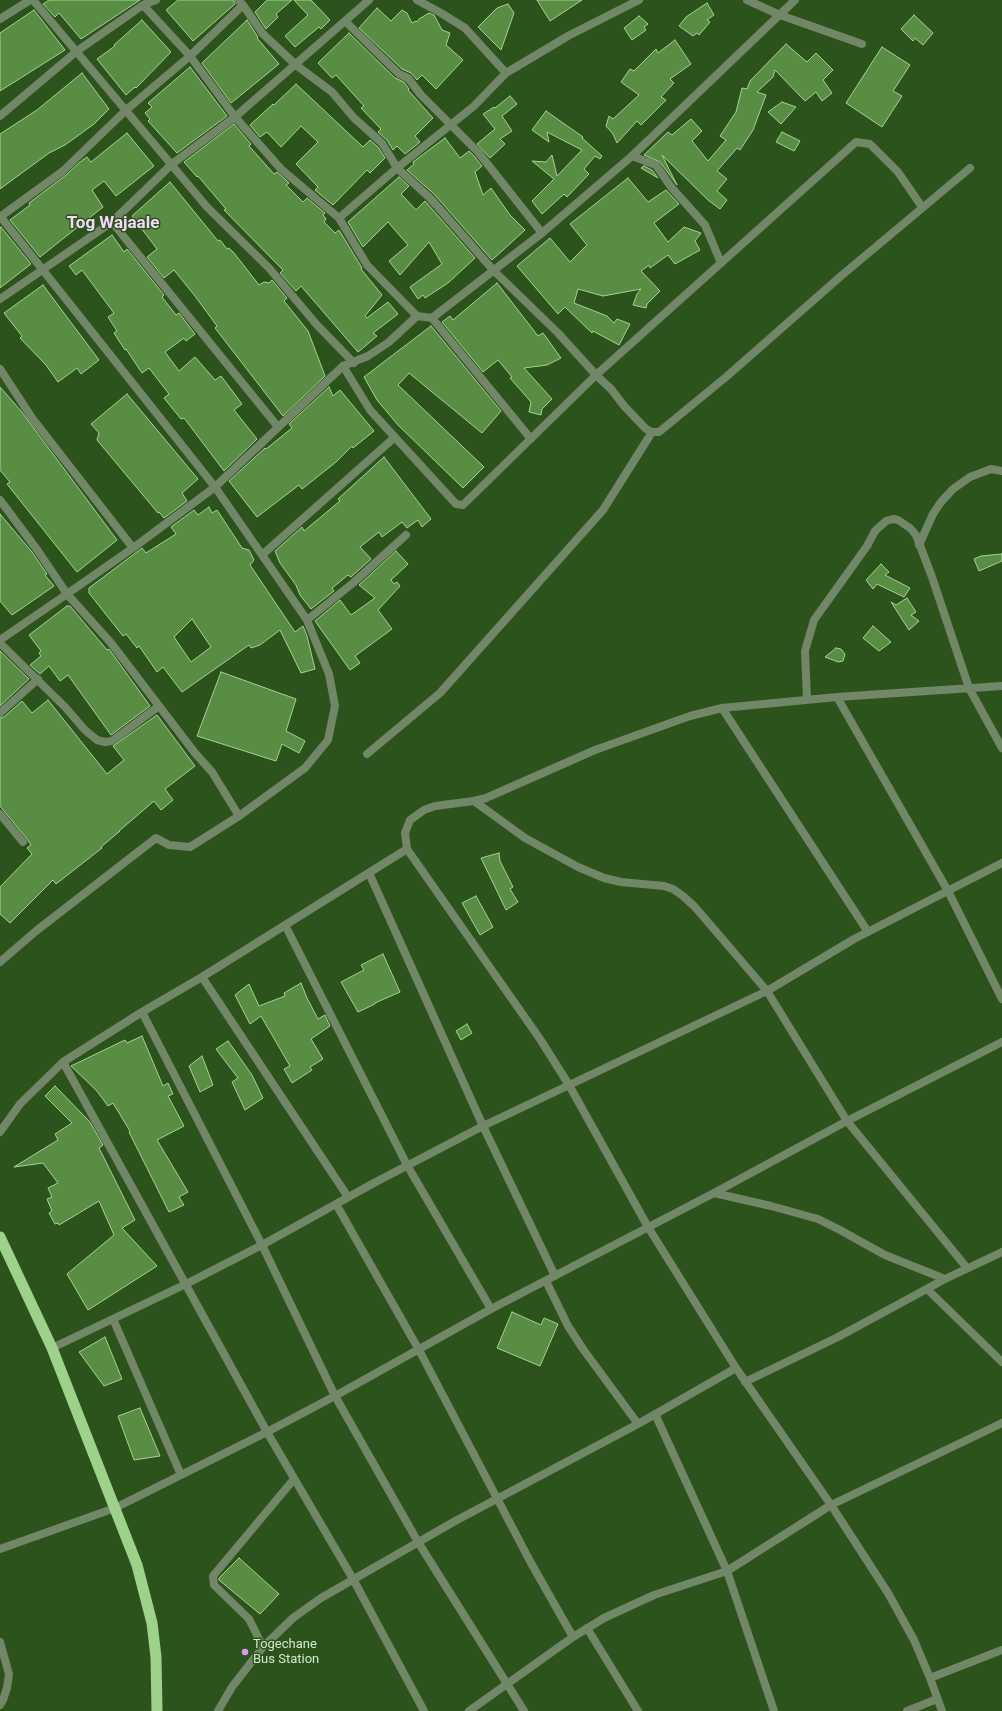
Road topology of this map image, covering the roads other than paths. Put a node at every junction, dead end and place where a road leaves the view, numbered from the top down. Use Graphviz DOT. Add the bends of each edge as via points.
graph roads {
  1 [pos="31,0"];
  2 [pos="156,0"];
  3 [pos="369,0"];
  4 [pos="417,0"];
  5 [pos="639,0"];
  6 [pos="747,0"];
  7 [pos="795,0"];
  8 [pos="240,2"];
  9 [pos="143,5"];
  10 [pos="780,15"];
  11 [pos="0,19"];
  12 [pos="345,21"];
  13 [pos="862,44"];
  14 [pos="77,51"];
  15 [pos="190,56"];
  16 [pos="296,65"];
  17 [pos="506,73"];
  18 [pos="125,111"];
  19 [pos="0,116"];
  20 [pos="235,117"];
  21 [pos="452,124"];
  22 [pos="632,156"];
  23 [pos="172,164"];
  24 [pos="397,168"];
  25 [pos="970,168"];
  26 [pos="922,208"];
  27 [pos="0,217"];
  28 [pos="339,218"];
  29 [pos="112,222"];
  30 [pos="542,233"];
  31 [pos="721,263"];
  32 [pos="43,270"];
  33 [pos="494,271"];
  34 [pos="0,299"];
  35 [pos="417,316"];
  36 [pos="432,318"];
  37 [pos="354,363"];
  38 [pos="343,366"];
  39 [pos="0,369"];
  40 [pos="596,375"];
  41 [pos="278,427"];
  42 [pos="652,432"];
  43 [pos="395,437"];
  44 [pos="531,439"];
  45 [pos="1002,471"];
  46 [pos="215,487"];
  47 [pos="0,500"];
  48 [pos="406,535"];
  49 [pos="919,545"];
  50 [pos="133,548"];
  51 [pos="262,555"];
  52 [pos="67,594"];
  53 [pos="307,620"];
  54 [pos="0,640"];
  55 [pos="0,643"];
  56 [pos="38,680"];
  57 [pos="1002,686"];
  58 [pos="969,688"];
  59 [pos="837,697"];
  60 [pos="807,699"];
  61 [pos="159,706"];
  62 [pos="722,708"];
  63 [pos="0,713"];
  64 [pos="1002,748"];
  65 [pos="367,754"];
  66 [pos="474,801"];
  67 [pos="0,814"];
  68 [pos="238,816"];
  69 [pos="23,842"];
  70 [pos="407,849"];
  71 [pos="1002,863"];
  72 [pos="369,873"];
  73 [pos="948,891"];
  74 [pos="285,925"];
  75 [pos="868,932"];
  76 [pos="0,962"];
  77 [pos="202,977"];
  78 [pos="767,991"];
  79 [pos="1002,999"];
  80 [pos="142,1012"];
  81 [pos="1002,1042"];
  82 [pos="63,1062"];
  83 [pos="569,1085"];
  84 [pos="847,1121"];
  85 [pos="483,1126"];
  86 [pos="0,1132"];
  87 [pos="407,1165"];
  88 [pos="714,1193"];
  89 [pos="348,1197"];
  90 [pos="336,1204"];
  91 [pos="648,1227"];
  92 [pos="0,1237"];
  93 [pos="262,1245"];
  94 [pos="1002,1252"];
  95 [pos="967,1268"];
  96 [pos="555,1276"];
  97 [pos="945,1279"];
  98 [pos="546,1281"];
  99 [pos="186,1284"];
  100 [pos="927,1289"];
  101 [pos="492,1309"];
  102 [pos="113,1319"];
  103 [pos="52,1348"];
  104 [pos="420,1350"];
  105 [pos="1002,1362"];
  106 [pos="736,1368"];
  107 [pos="745,1382"];
  108 [pos="335,1396"];
  109 [pos="656,1414"];
  110 [pos="1002,1423"];
  111 [pos="638,1424"];
  112 [pos="267,1432"];
  113 [pos="181,1475"];
  114 [pos="294,1479"];
  115 [pos="497,1498"];
  116 [pos="831,1505"];
  117 [pos="115,1508"];
  118 [pos="418,1542"];
  119 [pos="0,1549"];
  120 [pos="727,1571"];
  121 [pos="353,1578"];
  122 [pos="587,1628"];
  123 [pos="573,1637"];
  124 [pos="0,1642"];
  125 [pos="263,1647"];
  126 [pos="1002,1650"];
  127 [pos="930,1678"];
  128 [pos="507,1684"];
  129 [pos="938,1699"];
  130 [pos="0,1705"];
  131 [pos="157,1711"];
  132 [pos="218,1711"];
  133 [pos="424,1711"];
  134 [pos="469,1711"];
  135 [pos="524,1711"];
  136 [pos="638,1711"];
  137 [pos="774,1711"];
  138 [pos="907,1711"];
  139 [pos="942,1711"];
  1 -- 11 [label="street"];
  1 -- 14 [label="street"];
  2 -- 9 [label="street"];
  3 -- 12 [label="street"];
  4 -- 17 [label="street" via="465,28"];
  5 -- 17 [label="street" via="568,36"];
  6 -- 10 [label="street"];
  7 -- 10 [label="street"];
  8 -- 15 [label="street"];
  8 -- 16 [label="street" via="263,34"];
  9 -- 14 [label="street"];
  9 -- 15 [label="street"];
  10 -- 13 [label="street"];
  10 -- 22 [label="street"];
  12 -- 16 [label="street"];
  12 -- 21 [label="street" via="399,74 408,78 421,95"];
  14 -- 18 [label="street"];
  14 -- 19 [label="street"];
  15 -- 18 [label="street"];
  15 -- 20 [label="street"];
  16 -- 20 [label="street"];
  16 -- 24 [label="street" via="332,92 354,118 382,143"];
  17 -- 21 [label="street" via="474,106"];
  18 -- 23 [label="street"];
  18 -- 27 [label="street" via="63,171"];
  20 -- 23 [label="street"];
  20 -- 28 [label="street" via="281,168"];
  21 -- 24 [label="street"];
  21 -- 30 [label="street" via="478,152"];
  22 -- 30 [label="street"];
  22 -- 31 [label="street" via="656,165 705,225"];
  23 -- 29 [label="street"];
  23 -- 37 [label="street" via="207,207 269,268"];
  24 -- 28 [label="street"];
  24 -- 33 [label="street" via="430,198"];
  25 -- 26 [label="street"];
  26 -- 31 [label="street" via="894,167 870,144 856,142"];
  26 -- 42 [label="street" via="720,382 659,432"];
  27 -- 32 [label="street"];
  28 -- 35 [label="street" via="367,265"];
  29 -- 32 [label="street"];
  29 -- 41 [label="street"];
  30 -- 33 [label="street"];
  31 -- 40 [label="street"];
  32 -- 34 [label="street"];
  32 -- 46 [label="street"];
  33 -- 36 [label="street"];
  33 -- 40 [label="street" via="564,339"];
  35 -- 36 [label="street"];
  35 -- 37 [label="street" via="389,342"];
  36 -- 44 [label="street"];
  37 -- 38 [label="street"];
  38 -- 41 [label="street"];
  38 -- 43 [label="street" via="370,410"];
  39 -- 50 [label="street" via="32,418"];
  40 -- 42 [label="street" via="641,424"];
  40 -- 44 [label="street"];
  41 -- 46 [label="street"];
  42 -- 65 [label="street" via="603,510 440,693"];
  43 -- 44 [label="street" via="456,504 463,505"];
  43 -- 51 [label="street"];
  45 -- 49 [label="street" via="991,469 970,477 953,489 940,502"];
  46 -- 50 [label="street"];
  46 -- 51 [label="street"];
  47 -- 52 [label="street"];
  48 -- 53 [label="street"];
  49 -- 58 [label="street"];
  49 -- 60 [label="street" via="913,531 898,520 886,521 875,531 814,620 805,651"];
  50 -- 52 [label="street"];
  51 -- 53 [label="street"];
  52 -- 54 [label="street"];
  52 -- 61 [label="street" via="111,643"];
  53 -- 68 [label="street" via="329,674 335,706 328,740 305,768"];
  55 -- 56 [label="street"];
  56 -- 61 [label="street" via="85,730 97,740 106,742 121,735"];
  56 -- 63 [label="street"];
  57 -- 58 [label="street"];
  58 -- 59 [label="street"];
  58 -- 64 [label="street"];
  59 -- 60 [label="street"];
  59 -- 73 [label="street"];
  60 -- 62 [label="street"];
  61 -- 68 [label="street" via="194,753 212,772"];
  62 -- 66 [label="street" via="690,716 595,750 504,791"];
  62 -- 75 [label="street"];
  66 -- 70 [label="street" via="435,806 416,814 407,826"];
  66 -- 78 [label="street" via="525,838 578,867 604,878 673,889 695,907"];
  67 -- 69 [label="street"];
  68 -- 76 [label="street" via="190,847 169,845 156,838"];
  70 -- 72 [label="street"];
  70 -- 83 [label="street" via="540,1039"];
  71 -- 73 [label="street"];
  72 -- 74 [label="street"];
  72 -- 85 [label="street"];
  73 -- 75 [label="street"];
  73 -- 79 [label="street"];
  74 -- 77 [label="street"];
  74 -- 87 [label="street"];
  75 -- 78 [label="street"];
  77 -- 80 [label="street"];
  77 -- 89 [label="street"];
  78 -- 83 [label="street"];
  78 -- 84 [label="street"];
  80 -- 82 [label="street"];
  80 -- 93 [label="street"];
  81 -- 84 [label="street"];
  82 -- 86 [label="street" via="20,1104"];
  82 -- 99 [label="street"];
  83 -- 85 [label="street"];
  83 -- 91 [label="street"];
  84 -- 88 [label="street"];
  84 -- 95 [label="street"];
  85 -- 87 [label="street"];
  85 -- 96 [label="street"];
  87 -- 89 [label="street"];
  87 -- 101 [label="street"];
  88 -- 91 [label="street"];
  88 -- 97 [label="street" via="818,1219 885,1255"];
  89 -- 90 [label="street"];
  90 -- 93 [label="street"];
  90 -- 104 [label="street"];
  91 -- 96 [label="street"];
  91 -- 106 [label="street"];
  92 -- 103 [label="highway"];
  93 -- 99 [label="street"];
  93 -- 108 [label="street"];
  94 -- 95 [label="street"];
  95 -- 97 [label="street"];
  96 -- 98 [label="street"];
  97 -- 100 [label="street"];
  98 -- 101 [label="street"];
  98 -- 111 [label="street" via="568,1326"];
  99 -- 102 [label="street"];
  99 -- 112 [label="street"];
  100 -- 105 [label="street"];
  100 -- 107 [label="street" via="838,1337"];
  101 -- 104 [label="street"];
  102 -- 103 [label="street"];
  102 -- 113 [label="street"];
  103 -- 117 [label="highway"];
  104 -- 108 [label="street"];
  104 -- 115 [label="street"];
  106 -- 107 [label="street"];
  106 -- 109 [label="street"];
  107 -- 116 [label="street"];
  108 -- 112 [label="street"];
  108 -- 118 [label="street"];
  109 -- 111 [label="street"];
  109 -- 120 [label="street"];
  110 -- 116 [label="street"];
  111 -- 115 [label="street"];
  112 -- 113 [label="street"];
  112 -- 114 [label="street"];
  113 -- 117 [label="street"];
  114 -- 121 [label="street"];
  114 -- 125 [label="street" via="213,1576 214,1585 249,1619"];
  115 -- 118 [label="street"];
  115 -- 123 [label="street"];
  116 -- 120 [label="street"];
  116 -- 127 [label="street" via="888,1593 914,1640"];
  117 -- 119 [label="street"];
  117 -- 131 [label="highway" via="137,1565 152,1623 156,1656"];
  118 -- 121 [label="street"];
  118 -- 128 [label="street"];
  120 -- 122 [label="street" via="644,1599"];
  120 -- 137 [label="street"];
  121 -- 125 [label="street" via="293,1618"];
  121 -- 133 [label="street"];
  122 -- 123 [label="street"];
  122 -- 136 [label="street"];
  123 -- 128 [label="street"];
  124 -- 130 [label="street" via="9,1674"];
  125 -- 132 [label="street" via="232,1687"];
  126 -- 127 [label="street"];
  127 -- 129 [label="street"];
  128 -- 134 [label="street"];
  128 -- 135 [label="street"];
  129 -- 138 [label="street"];
  129 -- 139 [label="street"];
}
